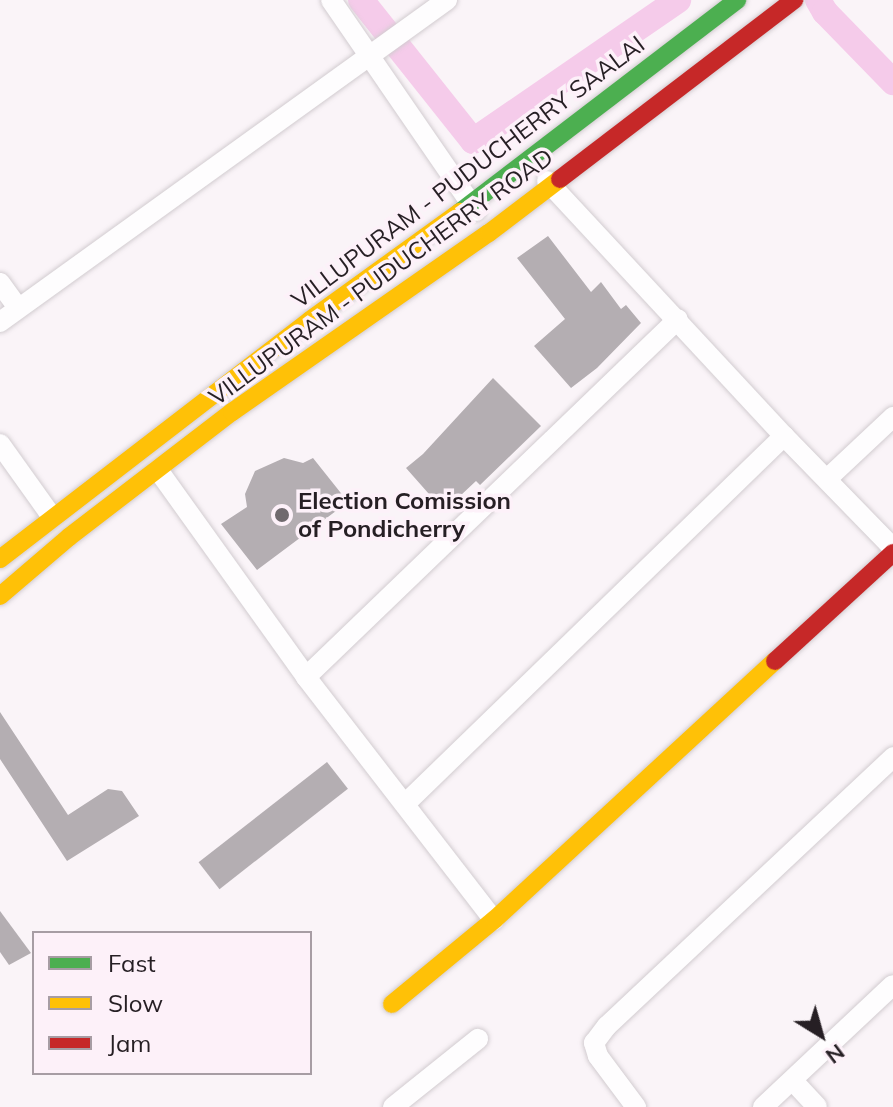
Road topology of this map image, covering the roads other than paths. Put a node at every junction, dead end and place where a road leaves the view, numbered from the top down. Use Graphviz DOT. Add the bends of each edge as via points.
graph roads {
  1 [pos="331,0"];
  2 [pos="447,0"];
  3 [pos="737,0"];
  4 [pos="794,0"];
  5 [pos="372,56"];
  6 [pos="529,160"];
  7 [pos="551,185"];
  8 [pos="472,204"];
  9 [pos="489,233"];
  10 [pos="0,283"];
  11 [pos="18,308"];
  12 [pos="678,319"];
  13 [pos="0,322"];
  14 [pos="206,399"];
  15 [pos="893,417"];
  16 [pos="222,420"];
  17 [pos="784,436"];
  18 [pos="0,444"];
  19 [pos="158,470"];
  20 [pos="827,479"];
  21 [pos="52,517"];
  22 [pos="893,550"];
  23 [pos="0,559"];
  24 [pos="0,596"];
  25 [pos="306,677"];
  26 [pos="893,757"];
  27 [pos="406,803"];
  28 [pos="494,920"];
  29 [pos="893,985"];
  30 [pos="392,1004"];
  31 [pos="478,1039"];
  32 [pos="793,1081"];
  33 [pos="394,1107"];
  34 [pos="636,1107"];
  35 [pos="763,1107"];
  36 [pos="817,1107"];
  1 -- 5 [label="street"];
  2 -- 5 [label="street"];
  3 -- 6 [label="main road, VILLUPURAM - PUDUCHERRY SAALAI"];
  4 -- 7 [label="main road, VILLUPURAM - PUDUCHERRY ROAD"];
  5 -- 8 [label="street"];
  5 -- 11 [label="street"];
  6 -- 7 [label="street"];
  6 -- 8 [label="main road, VILLUPURAM - PUDUCHERRY SAALAI"];
  7 -- 9 [label="main road, VILLUPURAM - PUDUCHERRY ROAD"];
  7 -- 12 [label="street"];
  8 -- 9 [label="street"];
  8 -- 14 [label="main road, VILLUPURAM - PUDUCHERRY SAALAI"];
  9 -- 16 [label="main road, VILLUPURAM - PUDUCHERRY ROAD"];
  10 -- 11 [label="street"];
  11 -- 13 [label="street"];
  12 -- 17 [label="street"];
  12 -- 25 [label="street"];
  14 -- 16 [label="main road"];
  14 -- 21 [label="main road, VILLUPURAM - PUDUCHERRY SAALAI"];
  15 -- 20 [label="street"];
  16 -- 19 [label="main road, VILLUPURAM - PUDUCHERRY ROAD"];
  17 -- 20 [label="street"];
  17 -- 27 [label="street"];
  18 -- 21 [label="street"];
  19 -- 24 [label="main road, VILLUPURAM - PUDUCHERRY ROAD"];
  19 -- 25 [label="street"];
  20 -- 22 [label="street"];
  21 -- 23 [label="main road, VILLUPURAM - PUDUCHERRY SAALAI"];
  22 -- 28 [label="main road"];
  25 -- 27 [label="street"];
  26 -- 34 [label="street" via="594,1043"];
  27 -- 28 [label="street"];
  28 -- 30 [label="main road"];
  29 -- 32 [label="street"];
  31 -- 33 [label="street"];
  32 -- 35 [label="street"];
  32 -- 36 [label="street"];
}
